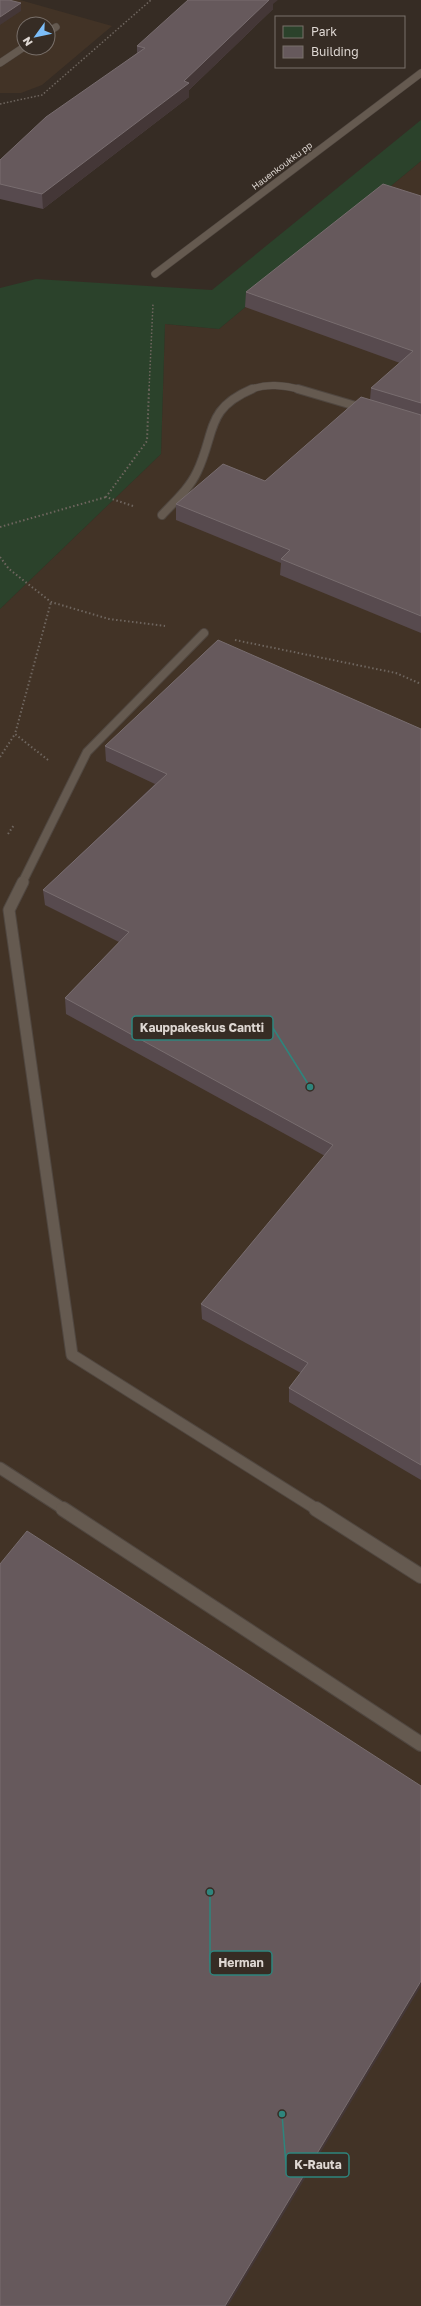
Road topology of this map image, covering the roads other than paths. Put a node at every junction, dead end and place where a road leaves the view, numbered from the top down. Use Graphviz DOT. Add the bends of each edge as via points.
graph roads {
  1 [pos="16,53"];
  2 [pos="0,63"];
  3 [pos="421,74"];
  4 [pos="155,274"];
  5 [pos="377,412"];
  6 [pos="162,515"];
  7 [pos="204,633"];
  8 [pos="0,1468"];
  9 [pos="421,1576"];
  10 [pos="421,1744"];
  1 -- 2 [label="lane"];
  3 -- 4 [label="lane, Hauenkoukku pp"];
  5 -- 6 [label="lane" via="289,386 258,386 235,396 218,412 197,472 188,487"];
  7 -- 9 [label="lane" via="87,752 9,910 72,1355"];
  8 -- 10 [label="lane"];
}
